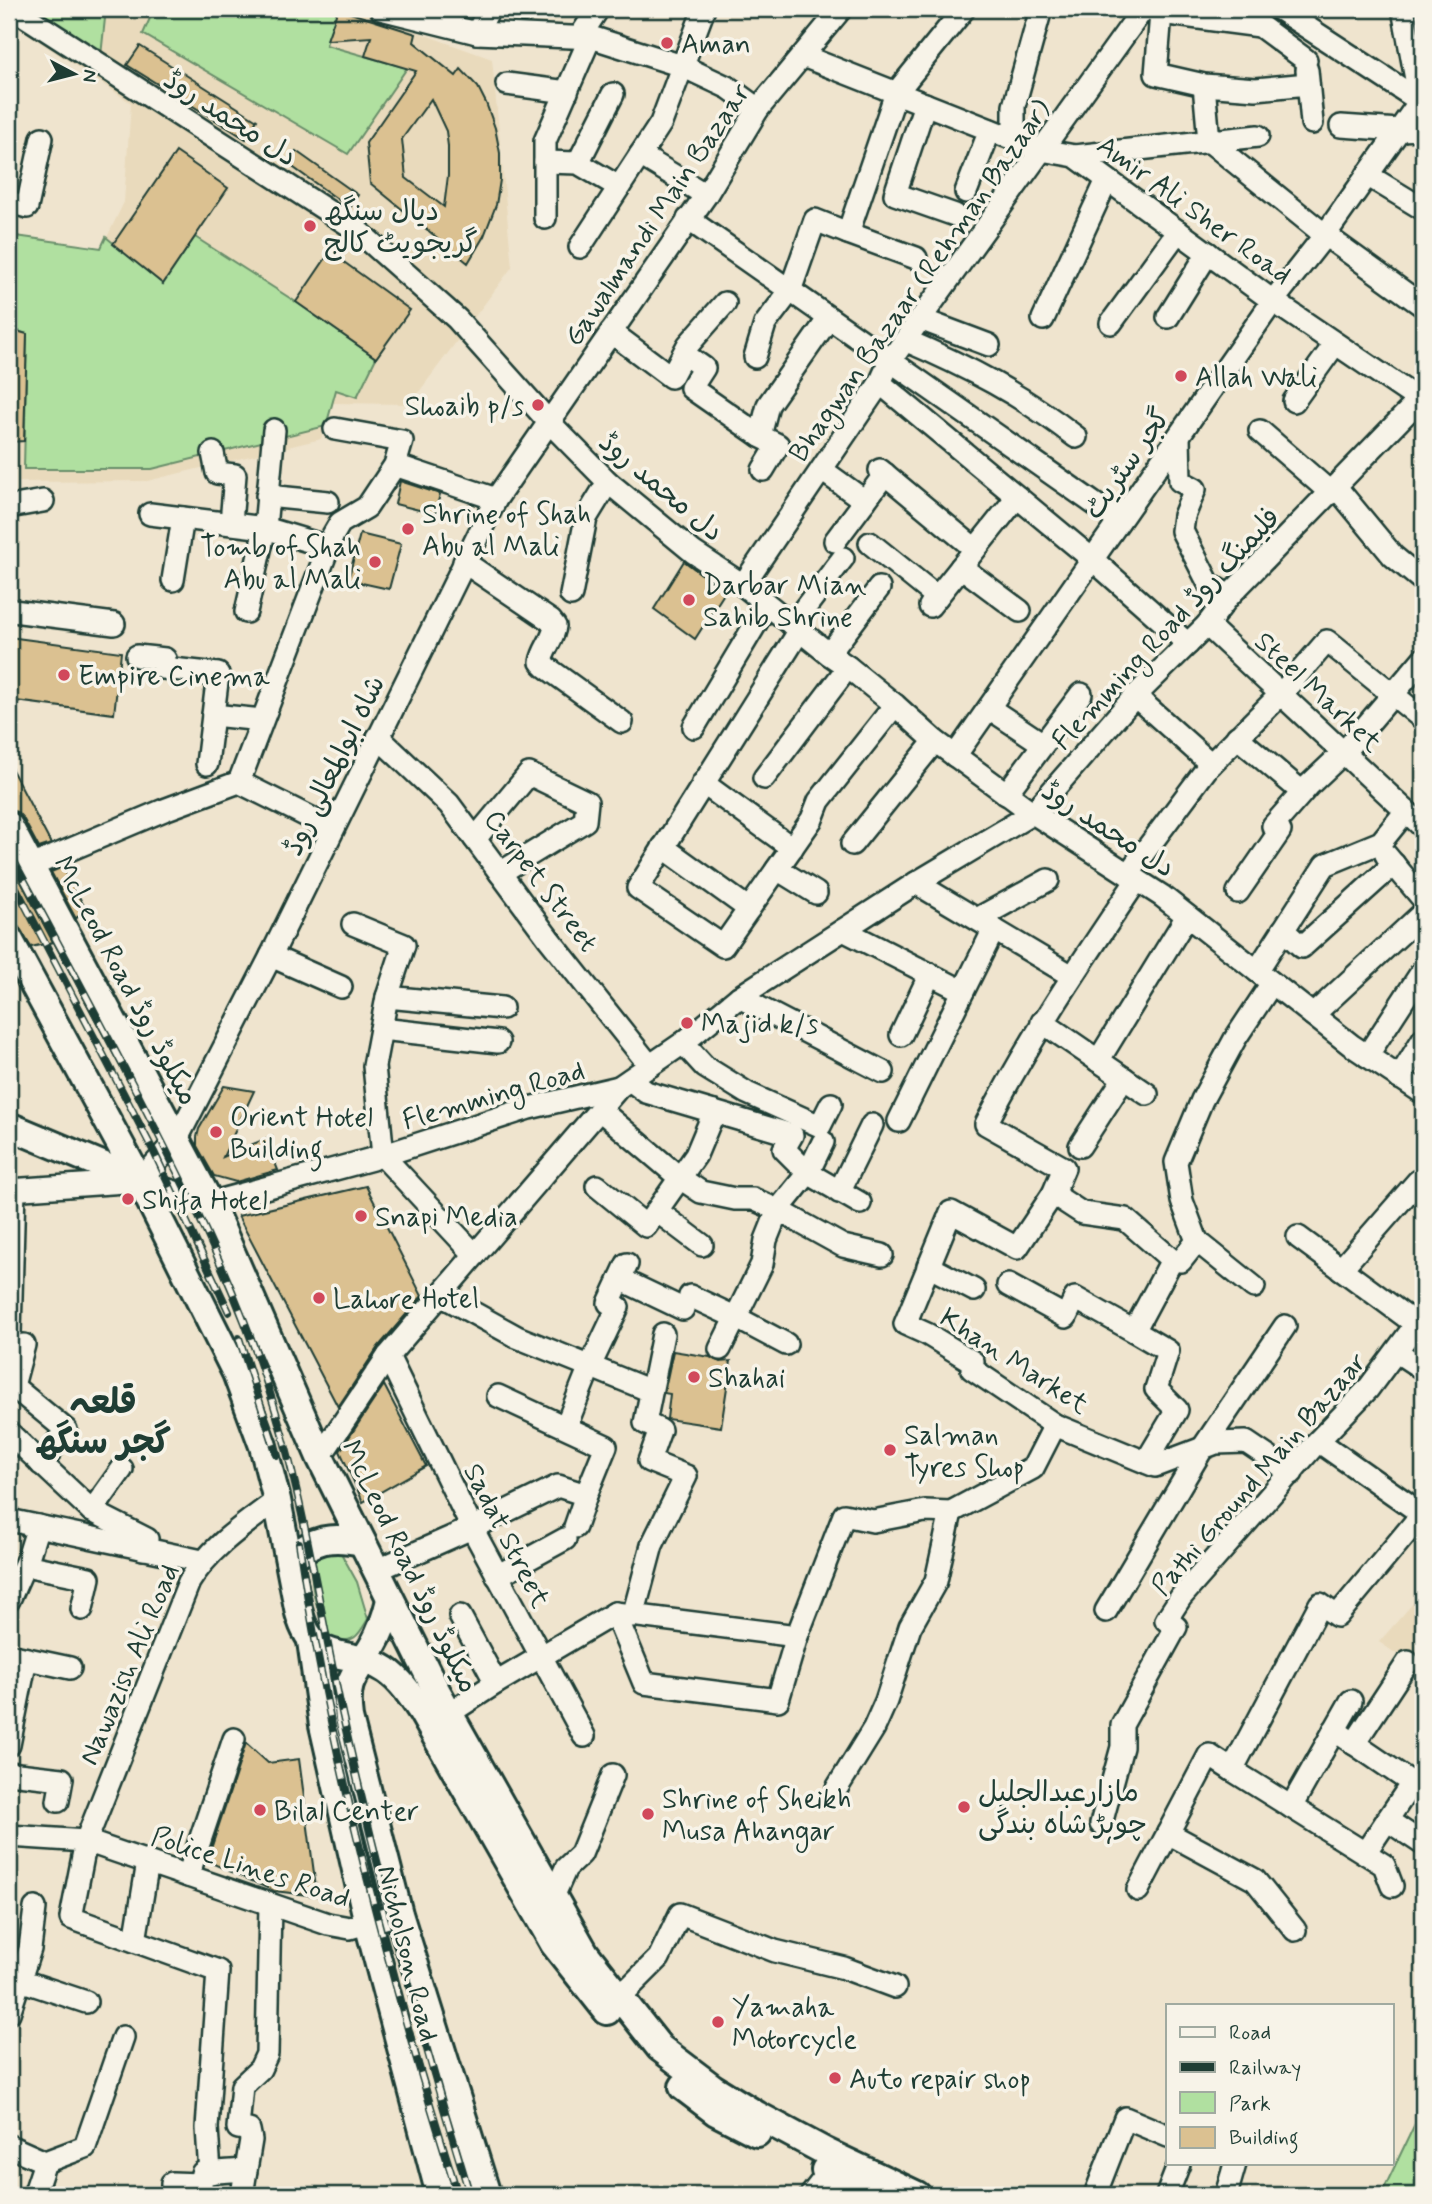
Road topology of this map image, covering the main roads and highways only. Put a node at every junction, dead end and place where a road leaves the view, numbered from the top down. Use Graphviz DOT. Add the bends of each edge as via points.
graph roads {
  1 [pos="9,826"];
  2 [pos="9,939"];
  3 [pos="9,1126"];
  4 [pos="139,1181"];
  5 [pos="362,1542"];
  6 [pos="290,1559"];
  7 [pos="390,1600"];
  8 [pos="311,1641"];
  9 [pos="362,1661"];
  10 [pos="440,2195"];
  11 [pos="486,2195"];
  12 [pos="873,2195"];
  13 [pos="918,2195"];
  1 -- 5 [label="main road, McLeod Road میکلوڈ روڈ" via="209,1203"];
  2 -- 4 [label="main road"];
  3 -- 4 [label="main road"];
  4 -- 6 [label="main road" via="236,1373 263,1446"];
  5 -- 6 [label="main road" via="323,1539"];
  5 -- 7 [label="main road, McLeod Road میکلوڈ روڈ"];
  6 -- 8 [label="main road" via="303,1627"];
  7 -- 9 [label="main road" via="380,1632"];
  7 -- 13 [label="main road, McLeod Road میکلوڈ روڈ" via="448,1714 585,1953 660,2048 757,2115"];
  8 -- 9 [label="main road, McLeod Road میکلوڈ روڈ" via="333,1654"];
  8 -- 10 [label="main road, Nicholson Road" via="323,1726 368,1923"];
  9 -- 11 [label="main road, Nicholson Road" via="347,1694 349,1718 399,1914"];
  9 -- 12 [label="main road, McLeod Road میکلوڈ روڈ" via="386,1670 414,1699 554,1944 660,2070 716,2112"];
}
